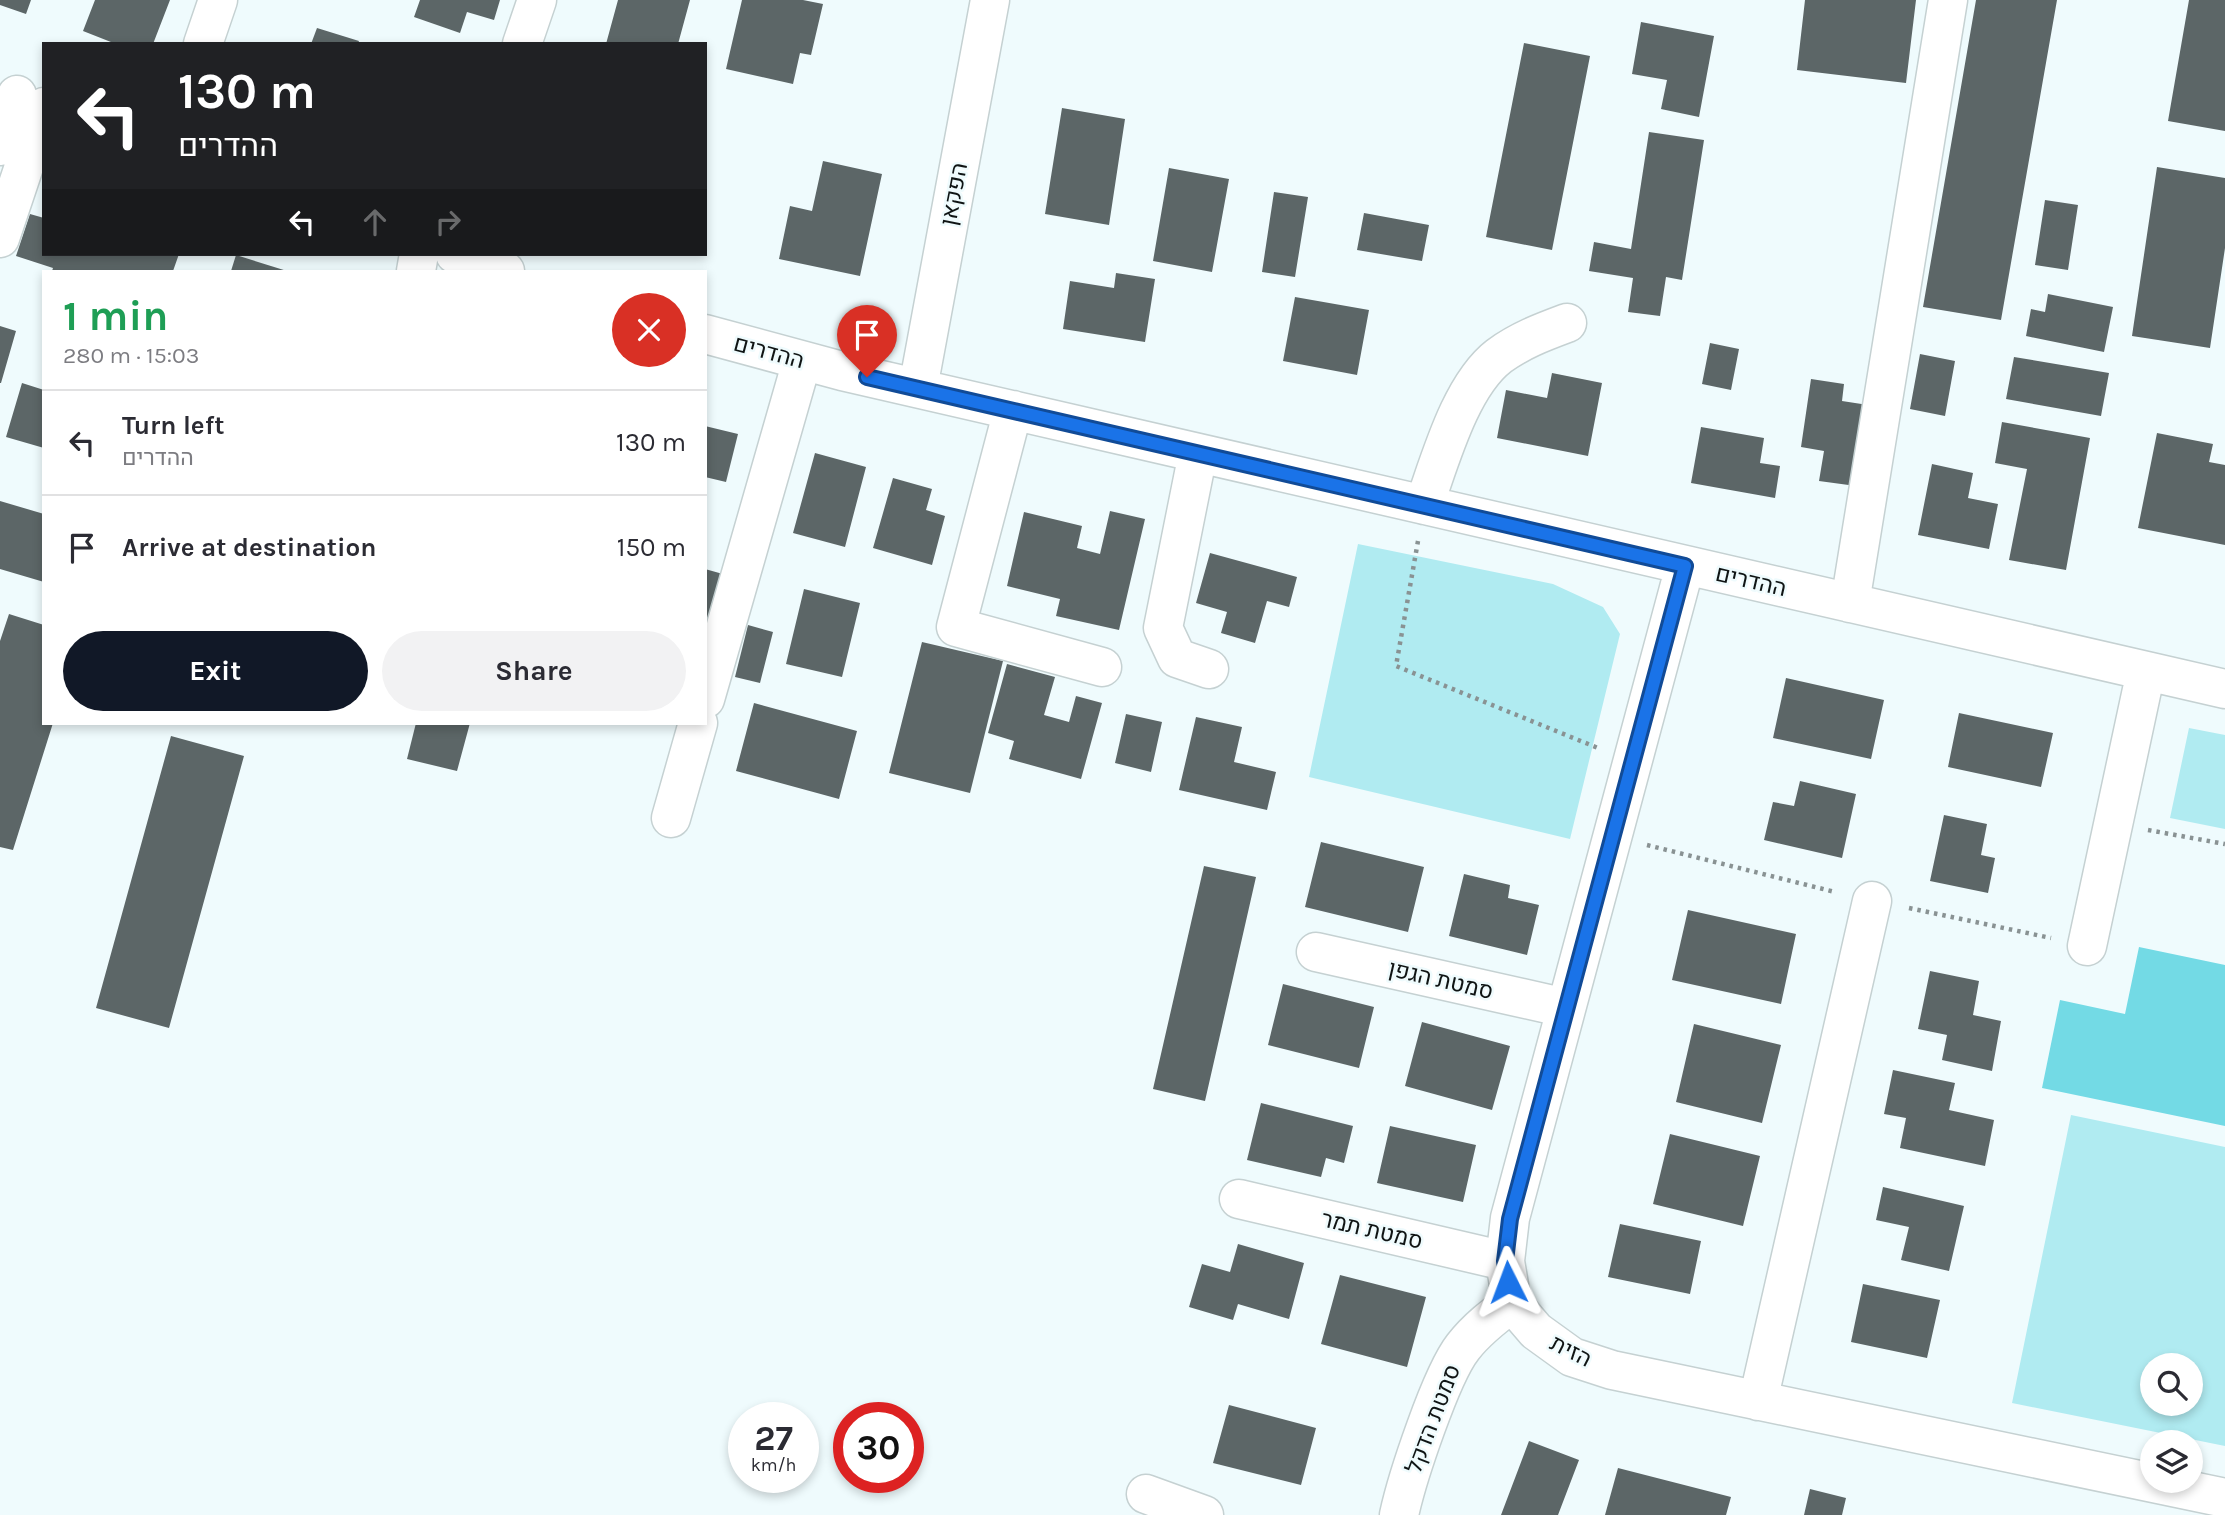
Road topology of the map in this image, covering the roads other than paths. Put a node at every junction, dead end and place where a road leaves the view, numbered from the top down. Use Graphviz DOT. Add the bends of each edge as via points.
graph roads {
  1 [pos="218,0"];
  2 [pos="537,0"];
  3 [pos="990,0"];
  4 [pos="1948,0"];
  5 [pos="203,42"];
  6 [pos="523,42"];
  7 [pos="26,99"];
  8 [pos="0,145"];
  9 [pos="0,238"];
  10 [pos="461,256"];
  11 [pos="502,270"];
  12 [pos="1567,323"];
  13 [pos="707,335"];
  14 [pos="802,361"];
  15 [pos="918,388"];
  16 [pos="1013,410"];
  17 [pos="1198,453"];
  18 [pos="1424,505"];
  19 [pos="1685,566"];
  20 [pos="1850,603"];
  21 [pos="1102,667"];
  22 [pos="1209,669"];
  23 [pos="2146,671"];
  24 [pos="2225,689"];
  25 [pos="707,692"];
  26 [pos="697,725"];
  27 [pos="671,818"];
  28 [pos="1872,901"];
  29 [pos="2087,946"];
  30 [pos="1317,952"];
  31 [pos="1566,1008"];
  32 [pos="1239,1199"];
  33 [pos="1505,1261"];
  34 [pos="1512,1303"];
  35 [pos="1758,1401"];
  36 [pos="1146,1494"];
  37 [pos="2214,1503"];
  38 [pos="1204,1515"];
  39 [pos="1399,1515"];
  1 -- 5 [label="street"];
  2 -- 6 [label="street"];
  3 -- 15 [label="street, הפקאן"];
  4 -- 20 [label="street"];
  7 -- 8 [label="street"];
  7 -- 9 [label="street"];
  10 -- 11 [label="street"];
  12 -- 18 [label="street" via="1528,337 1496,358 1471,391 1451,430"];
  13 -- 14 [label="street, ההדרים"];
  14 -- 15 [label="street, ההדרים"];
  14 -- 25 [label="street"];
  15 -- 16 [label="street, ההדרים"];
  16 -- 17 [label="street, ההדרים"];
  16 -- 21 [label="street" via="956,627"];
  17 -- 18 [label="street, ההדרים"];
  17 -- 22 [label="street" via="1163,628 1177,658"];
  18 -- 19 [label="street, ההדרים"];
  19 -- 20 [label="street, ההדרים"];
  19 -- 31 [label="street"];
  20 -- 23 [label="street, ההדרים"];
  23 -- 24 [label="street, ההדרים"];
  23 -- 29 [label="street"];
  26 -- 27 [label="street"];
  28 -- 35 [label="street"];
  30 -- 31 [label="street, סמטת הגפן"];
  31 -- 33 [label="street" via="1510,1219"];
  32 -- 33 [label="street, סמטת תמר"];
  33 -- 34 [label="street"];
  34 -- 35 [label="street, הזית" via="1536,1331 1572,1357"];
  34 -- 39 [label="street, סמטת הדקל" via="1461,1349 1432,1413"];
  35 -- 37 [label="street, הזית"];
  36 -- 38 [label="street"];
}
